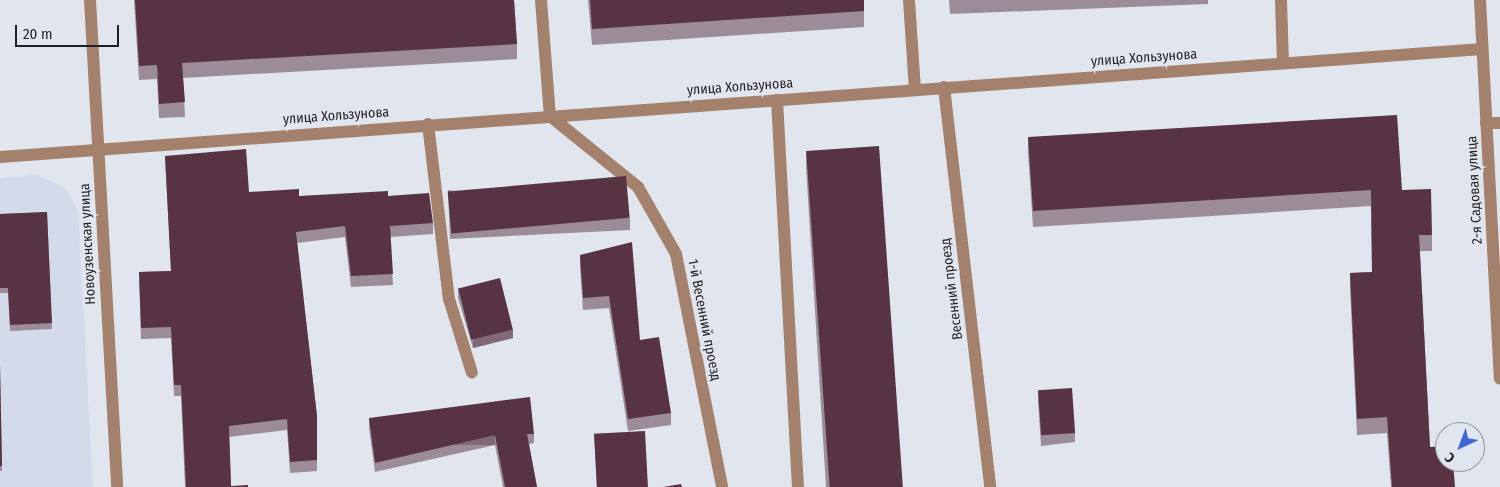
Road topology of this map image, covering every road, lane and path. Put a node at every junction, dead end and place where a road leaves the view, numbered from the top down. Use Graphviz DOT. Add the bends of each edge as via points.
graph roads {
  1 [pos="90,0"];
  2 [pos="541,0"];
  3 [pos="909,0"];
  4 [pos="1281,0"];
  5 [pos="1480,0"];
  6 [pos="1482,49"];
  7 [pos="1283,63"];
  8 [pos="944,87"];
  9 [pos="915,90"];
  10 [pos="777,100"];
  11 [pos="550,116"];
  12 [pos="1486,123"];
  13 [pos="1500,123"];
  14 [pos="428,124"];
  15 [pos="98,148"];
  16 [pos="0,157"];
  17 [pos="472,373"];
  18 [pos="1500,378"];
  19 [pos="117,487"];
  20 [pos="722,487"];
  21 [pos="798,487"];
  22 [pos="990,487"];
  1 -- 15 [label="street, Новоузенская улица"];
  2 -- 11 [label="street"];
  3 -- 9 [label="street"];
  4 -- 7 [label="street"];
  5 -- 6 [label="street, 2-я Садовая улица"];
  6 -- 7 [label="street, улица Хользунова"];
  6 -- 12 [label="street, 2-я Садовая улица"];
  7 -- 8 [label="street, улица Хользунова"];
  8 -- 9 [label="street, улица Хользунова"];
  8 -- 22 [label="street, Весенний проезд"];
  9 -- 10 [label="street, улица Хользунова"];
  10 -- 11 [label="street, улица Хользунова"];
  10 -- 21 [label="street"];
  11 -- 14 [label="street, улица Хользунова"];
  11 -- 20 [label="street, 1-й Весенний проезд" via="638,187 676,254"];
  12 -- 13 [label="street"];
  12 -- 18 [label="street, 2-я Садовая улица"];
  14 -- 15 [label="street, улица Хользунова"];
  14 -- 17 [label="street" via="449,299"];
  15 -- 16 [label="street, улица Хользунова"];
  15 -- 19 [label="street, Новоузенская улица"];
}
